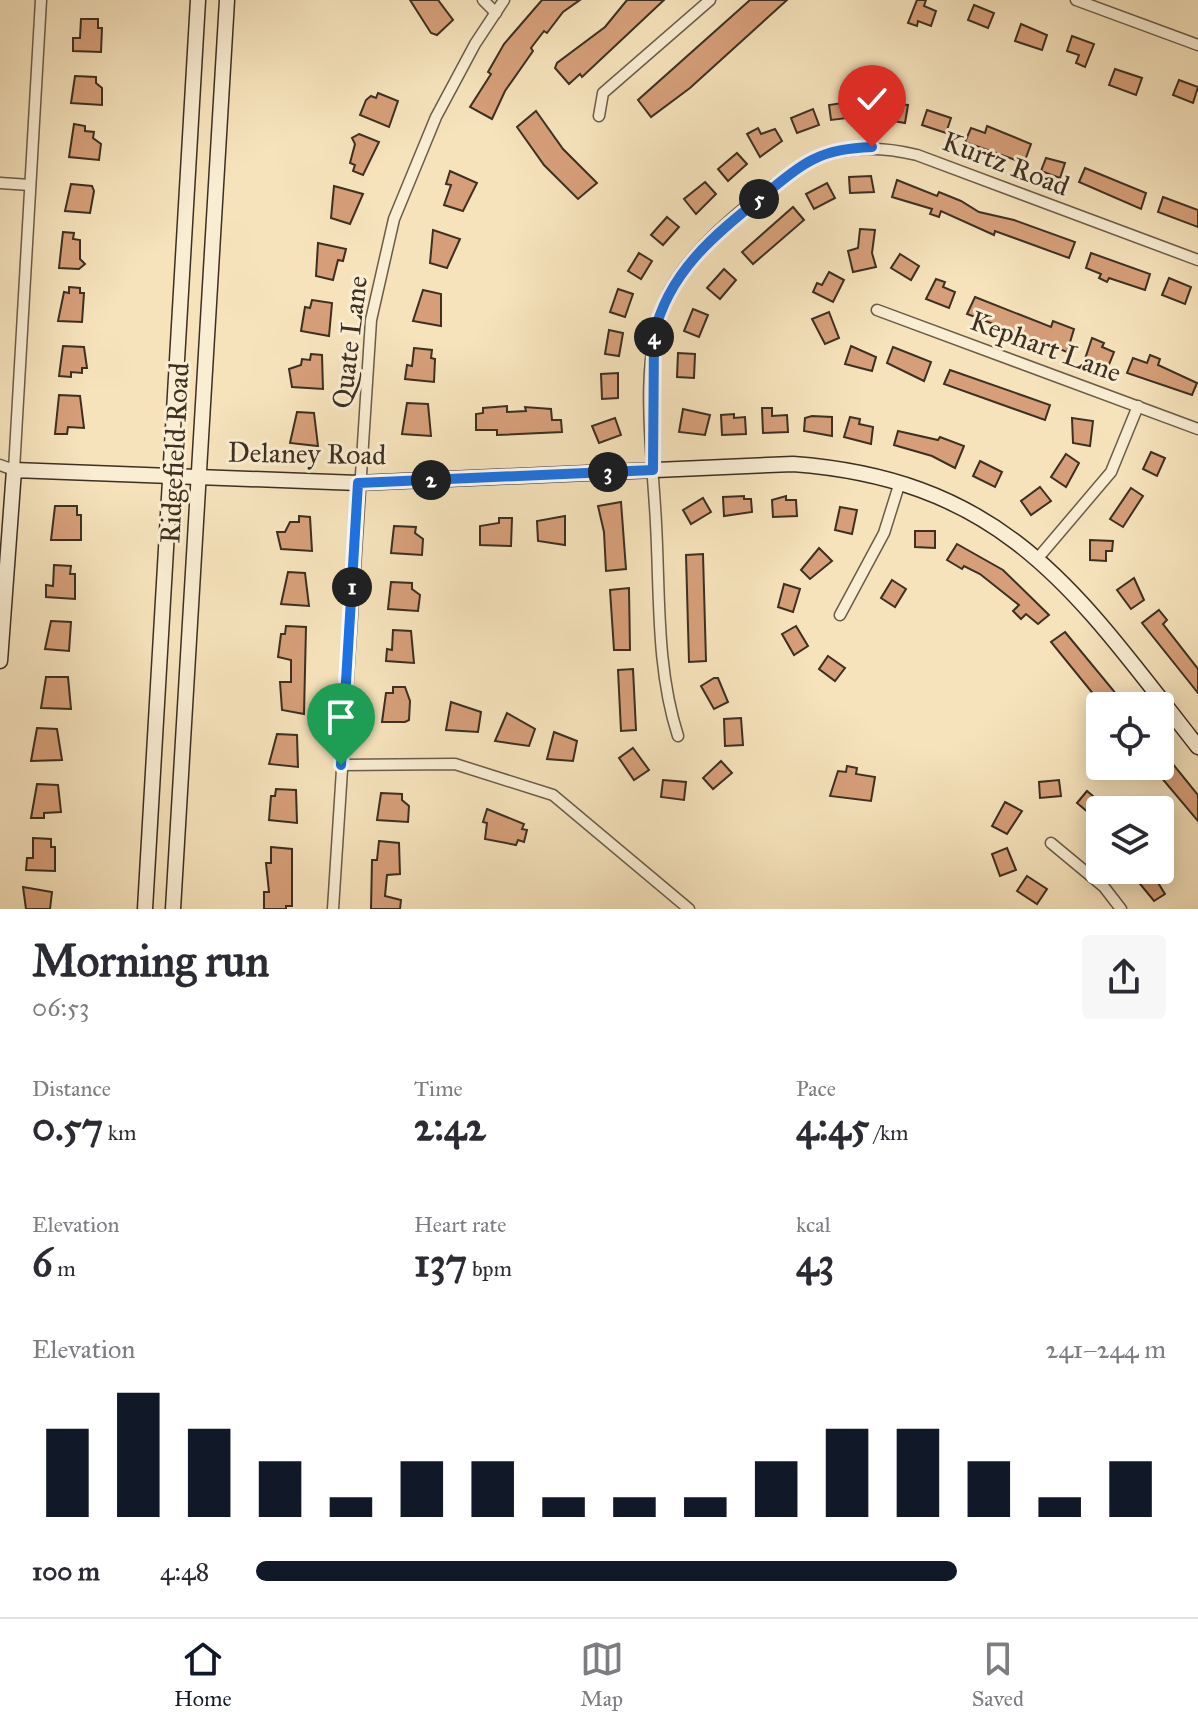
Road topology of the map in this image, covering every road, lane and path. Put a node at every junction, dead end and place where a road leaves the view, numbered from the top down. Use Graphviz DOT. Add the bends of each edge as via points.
graph roads {
  1 [pos="41,0"];
  2 [pos="198,0"];
  3 [pos="227,0"];
  4 [pos="483,0"];
  5 [pos="504,0"];
  6 [pos="710,0"];
  7 [pos="1076,0"];
  8 [pos="496,13"];
  9 [pos="1198,45"];
  10 [pos="599,116"];
  11 [pos="0,183"];
  12 [pos="30,185"];
  13 [pos="1198,260"];
  14 [pos="877,310"];
  15 [pos="1138,406"];
  16 [pos="1198,429"];
  17 [pos="7,467"];
  18 [pos="653,470"];
  19 [pos="168,475"];
  20 [pos="198,477"];
  21 [pos="900,482"];
  22 [pos="358,483"];
  23 [pos="1038,558"];
  24 [pos="840,615"];
  25 [pos="0,661"];
  26 [pos="678,736"];
  27 [pos="1198,747"];
  28 [pos="341,765"];
  29 [pos="1051,843"];
  30 [pos="145,909"];
  31 [pos="173,909"];
  32 [pos="333,909"];
  33 [pos="689,909"];
  34 [pos="1121,909"];
  1 -- 12 [label="street"];
  2 -- 19 [label="main road, Ridgefield Road"];
  3 -- 20 [label="main road, Ridgefield Road"];
  4 -- 8 [label="street"];
  5 -- 8 [label="street, Quate Lane"];
  6 -- 10 [label="street" via="603,93"];
  7 -- 9 [label="street"];
  8 -- 22 [label="street, Quate Lane" via="436,117 394,219 371,320"];
  11 -- 12 [label="street"];
  12 -- 17 [label="street"];
  13 -- 18 [label="street, Kurtz Road" via="917,155 872,147 834,151 814,159 710,240 665,299 654,335"];
  14 -- 15 [label="street, Kephart Lane"];
  15 -- 16 [label="street, Kephart Lane"];
  15 -- 23 [label="street" via="1111,472"];
  17 -- 19 [label="main road, Delaney Road"];
  17 -- 25 [label="main road"];
  18 -- 21 [label="main road, Delaney Road" via="793,464"];
  18 -- 22 [label="main road, Delaney Road"];
  18 -- 26 [label="street, Kurtz Road" via="663,665"];
  19 -- 20 [label="main road, Delaney Road"];
  19 -- 30 [label="main road, Ridgefield Road"];
  20 -- 22 [label="main road, Delaney Road"];
  20 -- 31 [label="main road, Ridgefield Road"];
  21 -- 23 [label="main road, Delaney Road" via="971,513"];
  21 -- 24 [label="street" via="884,533"];
  22 -- 28 [label="street, Quate Lane"];
  23 -- 27 [label="main road, Delaney Road" via="1101,624"];
  28 -- 32 [label="street, Quate Lane"];
  28 -- 33 [label="street" via="455,764 553,795"];
  29 -- 34 [label="street" via="1104,887"];
}
